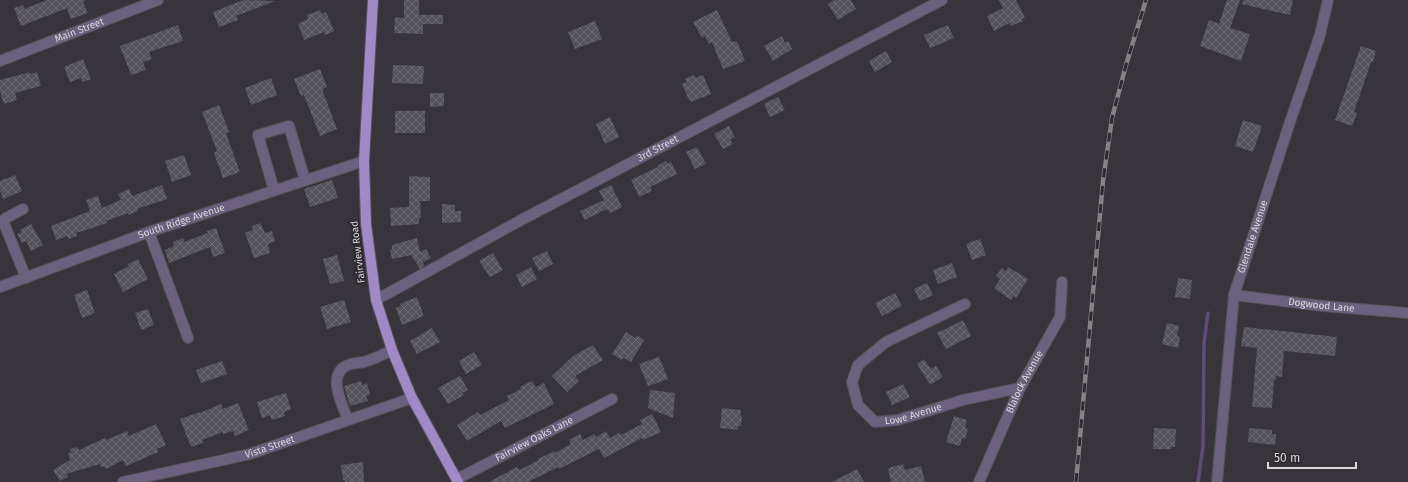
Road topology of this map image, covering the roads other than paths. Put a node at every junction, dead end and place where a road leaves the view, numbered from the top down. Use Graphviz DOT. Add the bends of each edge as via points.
graph roads {
  1 [pos="158,0"];
  2 [pos="374,0"];
  3 [pos="942,0"];
  4 [pos="1328,0"];
  5 [pos="0,61"];
  6 [pos="364,160"];
  7 [pos="305,180"];
  8 [pos="274,190"];
  9 [pos="23,209"];
  10 [pos="149,232"];
  11 [pos="26,278"];
  12 [pos="1062,282"];
  13 [pos="0,288"];
  14 [pos="1234,295"];
  15 [pos="376,300"];
  16 [pos="965,304"];
  17 [pos="1408,312"];
  18 [pos="188,338"];
  19 [pos="392,350"];
  20 [pos="1020,388"];
  21 [pos="412,398"];
  22 [pos="612,399"];
  23 [pos="348,420"];
  24 [pos="458,481"];
  25 [pos="123,482"];
  26 [pos="979,482"];
  27 [pos="1217,482"];
  1 -- 5 [label="street, Main Street"];
  2 -- 6 [label="main road, Fairview Road"];
  3 -- 15 [label="street, 3rd Street" via="530,215"];
  4 -- 14 [label="street, Glendale Avenue" via="1320,35"];
  6 -- 7 [label="street, South Ridge Avenue"];
  6 -- 15 [label="main road, Fairview Road" via="366,224"];
  7 -- 8 [label="street, South Ridge Avenue"];
  7 -- 8 [label="street" via="289,126 258,135"];
  8 -- 10 [label="street, South Ridge Avenue"];
  9 -- 11 [label="street" via="3,221"];
  10 -- 11 [label="street, South Ridge Avenue"];
  10 -- 18 [label="street"];
  11 -- 13 [label="street, South Ridge Avenue"];
  12 -- 20 [label="street, Blalock Avenue" via="1060,317"];
  14 -- 17 [label="street, Dogwood Lane" via="1323,306"];
  14 -- 27 [label="street, Glendale Avenue"];
  15 -- 19 [label="main road, Fairview Road"];
  16 -- 20 [label="street, Lowe Avenue" via="886,342 858,366 852,382 858,405 875,422 898,420 963,400"];
  19 -- 21 [label="main road, Fairview Road"];
  19 -- 23 [label="street" via="379,358 348,365 339,372 336,380"];
  20 -- 26 [label="street, Blalock Avenue"];
  21 -- 23 [label="street, Vista Street"];
  21 -- 24 [label="main road, Fairview Road"];
  22 -- 24 [label="street, Fairview Oaks Lane"];
  23 -- 25 [label="street, Vista Street" via="250,454"];
}
